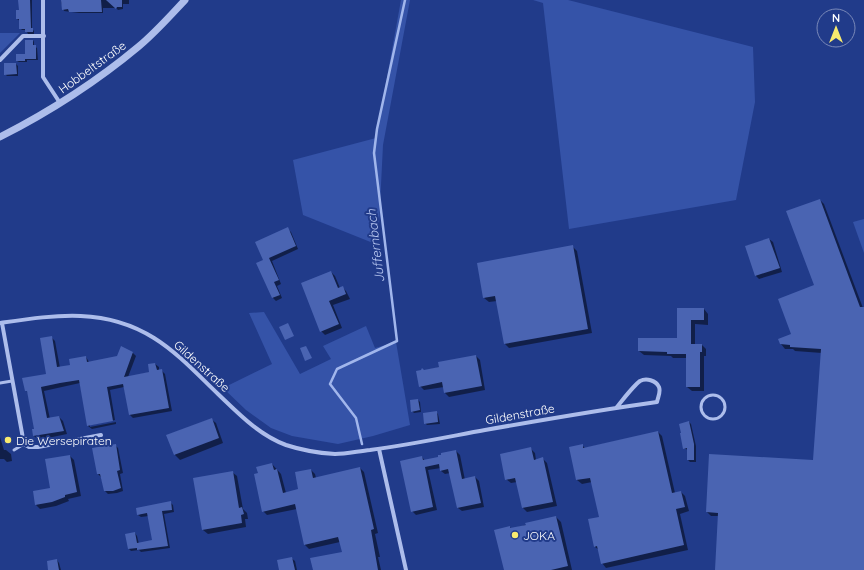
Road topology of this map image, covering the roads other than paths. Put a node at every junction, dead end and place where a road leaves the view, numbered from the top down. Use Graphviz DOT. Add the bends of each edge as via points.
graph roads {
  1 [pos="44,0"];
  2 [pos="185,0"];
  3 [pos="44,36"];
  4 [pos="0,60"];
  5 [pos="60,103"];
  6 [pos="0,137"];
  7 [pos="1,323"];
  8 [pos="12,381"];
  9 [pos="0,383"];
  10 [pos="616,408"];
  11 [pos="721,417"];
  12 [pos="101,435"];
  13 [pos="24,444"];
  14 [pos="379,449"];
  15 [pos="14,450"];
  16 [pos="406,570"];
  1 -- 3 [label="street"];
  2 -- 5 [label="street, Hobbeltstraße" via="139,47"];
  3 -- 4 [label="street" via="23,36"];
  3 -- 5 [label="street" via="43,77"];
  5 -- 6 [label="street, Hobbeltstraße"];
  7 -- 8 [label="street, Gildenstraße"];
  7 -- 14 [label="street, Gildenstraße" via="73,315 115,320 142,331 170,350 241,416 263,433 286,445 336,454"];
  8 -- 9 [label="lane"];
  8 -- 13 [label="street, Gildenstraße"];
  10 -- 10 [label="street, Gildenstraße" via="656,402 660,393 659,386 648,379 640,381"];
  10 -- 14 [label="street, Gildenstraße"];
  11 -- 11 [label="lane" via="725,407 722,399 716,395 705,398 701,406 703,415 713,420"];
  12 -- 13 [label="street" via="38,447"];
  13 -- 15 [label="lane"];
  14 -- 16 [label="street"];
}
